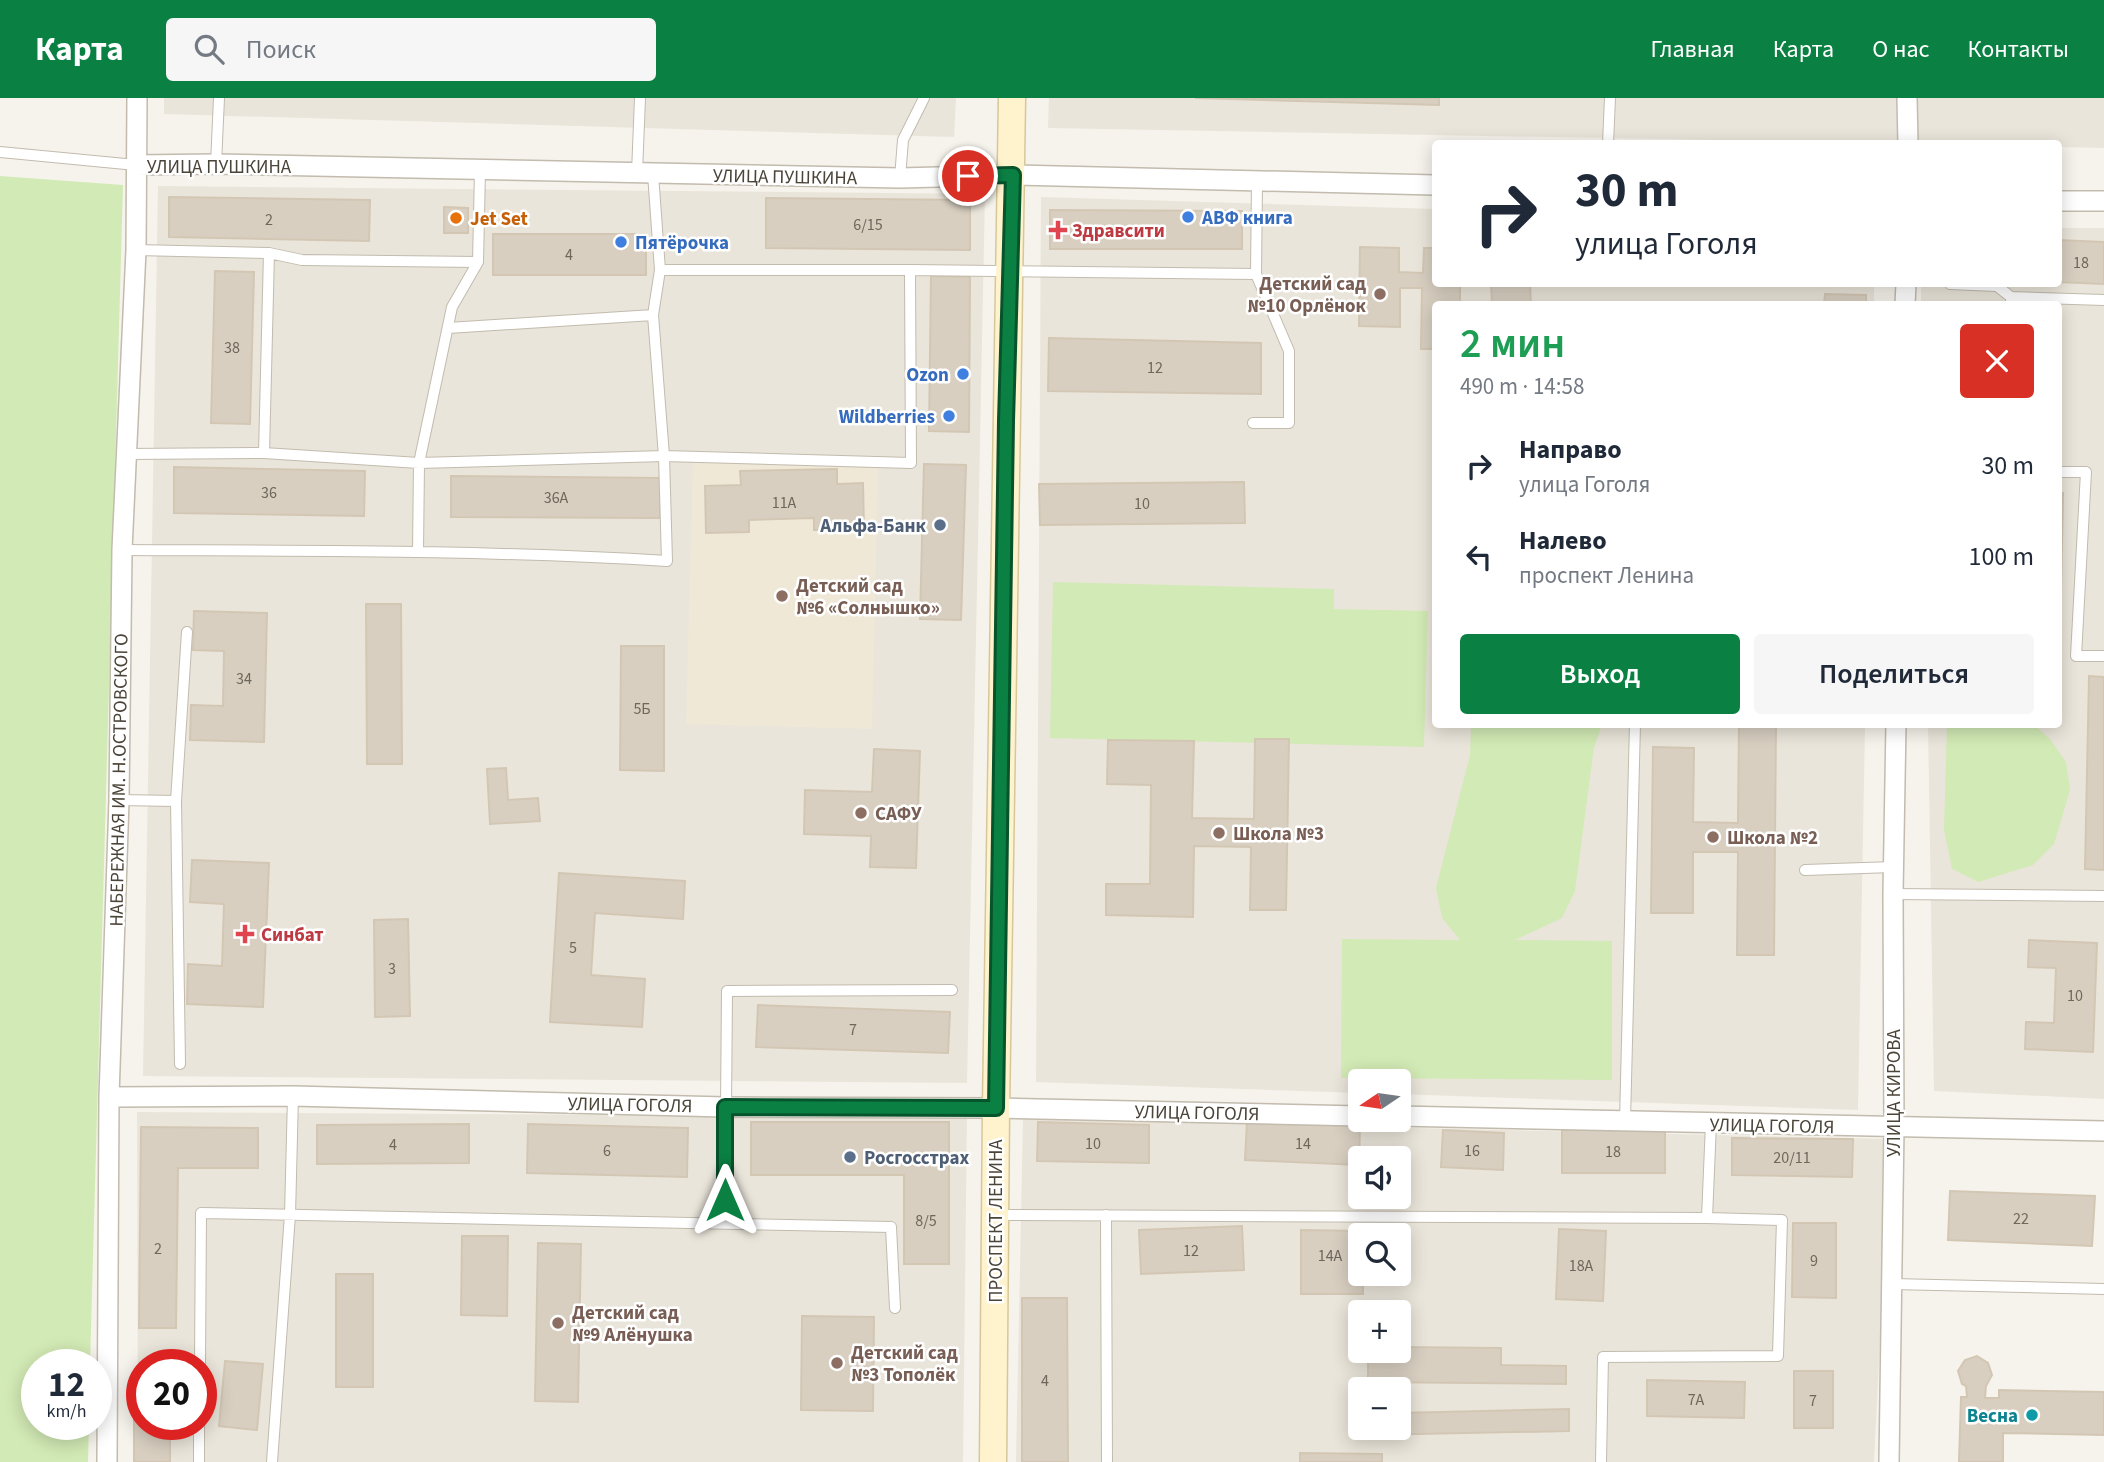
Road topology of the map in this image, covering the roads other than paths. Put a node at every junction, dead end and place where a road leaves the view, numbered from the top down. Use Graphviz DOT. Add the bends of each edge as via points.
graph roads {
  1 [pos="136,98"];
  2 [pos="219,98"];
  3 [pos="640,98"];
  4 [pos="924,98"];
  5 [pos="1013,98"];
  6 [pos="1610,98"];
  7 [pos="1908,98"];
  8 [pos="1608,140"];
  9 [pos="1908,140"];
  10 [pos="0,152"];
  11 [pos="216,164"];
  12 [pos="136,165"];
  13 [pos="480,170"];
  14 [pos="645,173"];
  15 [pos="1013,175"];
  16 [pos="900,178"];
  17 [pos="1257,180"];
  18 [pos="1432,185"];
  19 [pos="2062,201"];
  20 [pos="2104,201"];
  21 [pos="136,250"];
  22 [pos="269,254"];
  23 [pos="478,262"];
  24 [pos="660,270"];
  25 [pos="909,270"];
  26 [pos="1011,271"];
  27 [pos="1256,274"];
  28 [pos="1998,287"];
  29 [pos="2104,300"];
  30 [pos="2011,301"];
  31 [pos="653,315"];
  32 [pos="448,328"];
  33 [pos="1253,423"];
  34 [pos="264,453"];
  35 [pos="126,454"];
  36 [pos="664,456"];
  37 [pos="419,463"];
  38 [pos="2062,472"];
  39 [pos="122,550"];
  40 [pos="418,552"];
  41 [pos="187,632"];
  42 [pos="2104,656"];
  43 [pos="1634,728"];
  44 [pos="1896,728"];
  45 [pos="119,800"];
  46 [pos="176,801"];
  47 [pos="1893,867"];
  48 [pos="1805,870"];
  49 [pos="1893,894"];
  50 [pos="2104,896"];
  51 [pos="952,990"];
  52 [pos="180,1064"];
  53 [pos="293,1096"];
  54 [pos="109,1097"];
  55 [pos="725,1107"];
  56 [pos="996,1108"];
  57 [pos="1348,1115"];
  58 [pos="1411,1116"];
  59 [pos="1625,1121"];
  60 [pos="1712,1124"];
  61 [pos="1894,1128"];
  62 [pos="2104,1131"];
  63 [pos="995,1214"];
  64 [pos="290,1215"];
  65 [pos="1106,1215"];
  66 [pos="1707,1219"];
  67 [pos="725,1223"];
  68 [pos="1892,1284"];
  69 [pos="2104,1289"];
  70 [pos="895,1308"];
  71 [pos="200,1349"];
  72 [pos="199,1440"];
  73 [pos="107,1462"];
  74 [pos="199,1462"];
  75 [pos="272,1462"];
  76 [pos="993,1462"];
  77 [pos="1107,1462"];
  78 [pos="1601,1462"];
  79 [pos="1889,1462"];
  1 -- 12 [label="street, НАБЕРЕЖНАЯ ИМ. Н.ОСТРОВСКОГО"];
  2 -- 11 [label="lane"];
  3 -- 14 [label="lane"];
  4 -- 16 [label="lane" via="903,140"];
  5 -- 15 [label="street, ПРОСПЕКТ ЛЕНИНА"];
  6 -- 8 [label="lane"];
  7 -- 9 [label="street"];
  10 -- 12 [label="lane"];
  11 -- 12 [label="street, УЛИЦА ПУШКИНА"];
  11 -- 13 [label="street, УЛИЦА ПУШКИНА"];
  12 -- 21 [label="street, НАБЕРЕЖНАЯ ИМ. Н.ОСТРОВСКОГО"];
  13 -- 14 [label="street, УЛИЦА ПУШКИНА"];
  13 -- 23 [label="lane"];
  14 -- 16 [label="street, УЛИЦА ПУШКИНА"];
  14 -- 24 [label="lane"];
  15 -- 16 [label="street, УЛИЦА ПУШКИНА"];
  15 -- 17 [label="street, УЛИЦА ПУШКИНА"];
  15 -- 26 [label="street, ПРОСПЕКТ ЛЕНИНА"];
  17 -- 18 [label="street, УЛИЦА ПУШКИНА"];
  17 -- 27 [label="lane"];
  19 -- 20 [label="street"];
  21 -- 22 [label="lane"];
  21 -- 35 [label="street, НАБЕРЕЖНАЯ ИМ. Н.ОСТРОВСКОГО"];
  22 -- 23 [label="lane" via="302,260"];
  22 -- 34 [label="lane"];
  23 -- 32 [label="lane" via="452,307"];
  24 -- 25 [label="lane"];
  24 -- 31 [label="lane"];
  25 -- 26 [label="lane"];
  25 -- 36 [label="lane" via="911,463"];
  26 -- 27 [label="lane"];
  26 -- 56 [label="street, ПРОСПЕКТ ЛЕНИНА"];
  27 -- 33 [label="lane" via="1289,351 1289,423"];
  28 -- 30 [label="lane"];
  29 -- 30 [label="lane"];
  31 -- 32 [label="lane"];
  31 -- 36 [label="lane"];
  32 -- 37 [label="lane"];
  34 -- 35 [label="lane"];
  34 -- 37 [label="lane"];
  35 -- 39 [label="street, НАБЕРЕЖНАЯ ИМ. Н.ОСТРОВСКОГО"];
  36 -- 37 [label="lane"];
  36 -- 40 [label="lane" via="667,561"];
  37 -- 40 [label="lane"];
  38 -- 42 [label="lane" via="2086,472 2076,656"];
  39 -- 40 [label="lane"];
  39 -- 45 [label="street, НАБЕРЕЖНАЯ ИМ. Н.ОСТРОВСКОГО"];
  41 -- 46 [label="lane"];
  43 -- 59 [label="lane"];
  44 -- 47 [label="street, УЛИЦА КИРОВА"];
  45 -- 46 [label="lane"];
  45 -- 54 [label="street, НАБЕРЕЖНАЯ ИМ. Н.ОСТРОВСКОГО"];
  46 -- 52 [label="lane"];
  47 -- 48 [label="lane"];
  47 -- 49 [label="street, УЛИЦА КИРОВА"];
  49 -- 50 [label="lane"];
  49 -- 61 [label="street, УЛИЦА КИРОВА"];
  51 -- 55 [label="lane" via="727,991"];
  53 -- 54 [label="street, УЛИЦА ГОГОЛЯ"];
  53 -- 55 [label="street, УЛИЦА ГОГОЛЯ"];
  53 -- 64 [label="lane"];
  54 -- 73 [label="street, НАБЕРЕЖНАЯ ИМ. Н.ОСТРОВСКОГО"];
  55 -- 56 [label="street, УЛИЦА ГОГОЛЯ"];
  55 -- 67 [label="lane"];
  56 -- 57 [label="street, УЛИЦА ГОГОЛЯ"];
  56 -- 63 [label="street, ПРОСПЕКТ ЛЕНИНА"];
  58 -- 59 [label="street, УЛИЦА ГОГОЛЯ"];
  59 -- 60 [label="street, УЛИЦА ГОГОЛЯ"];
  60 -- 61 [label="street, УЛИЦА ГОГОЛЯ"];
  60 -- 66 [label="lane"];
  61 -- 62 [label="street, УЛИЦА ГОГОЛЯ"];
  61 -- 68 [label="street, УЛИЦА КИРОВА"];
  63 -- 65 [label="lane"];
  63 -- 76 [label="street, ПРОСПЕКТ ЛЕНИНА"];
  64 -- 67 [label="lane"];
  64 -- 71 [label="lane" via="201,1213"];
  64 -- 75 [label="lane"];
  65 -- 66 [label="lane"];
  65 -- 77 [label="lane"];
  66 -- 78 [label="lane" via="1782,1220 1779,1356 1603,1357"];
  67 -- 70 [label="lane" via="891,1227"];
  68 -- 69 [label="lane"];
  68 -- 79 [label="street, УЛИЦА КИРОВА"];
  72 -- 74 [label="lane"];
}
